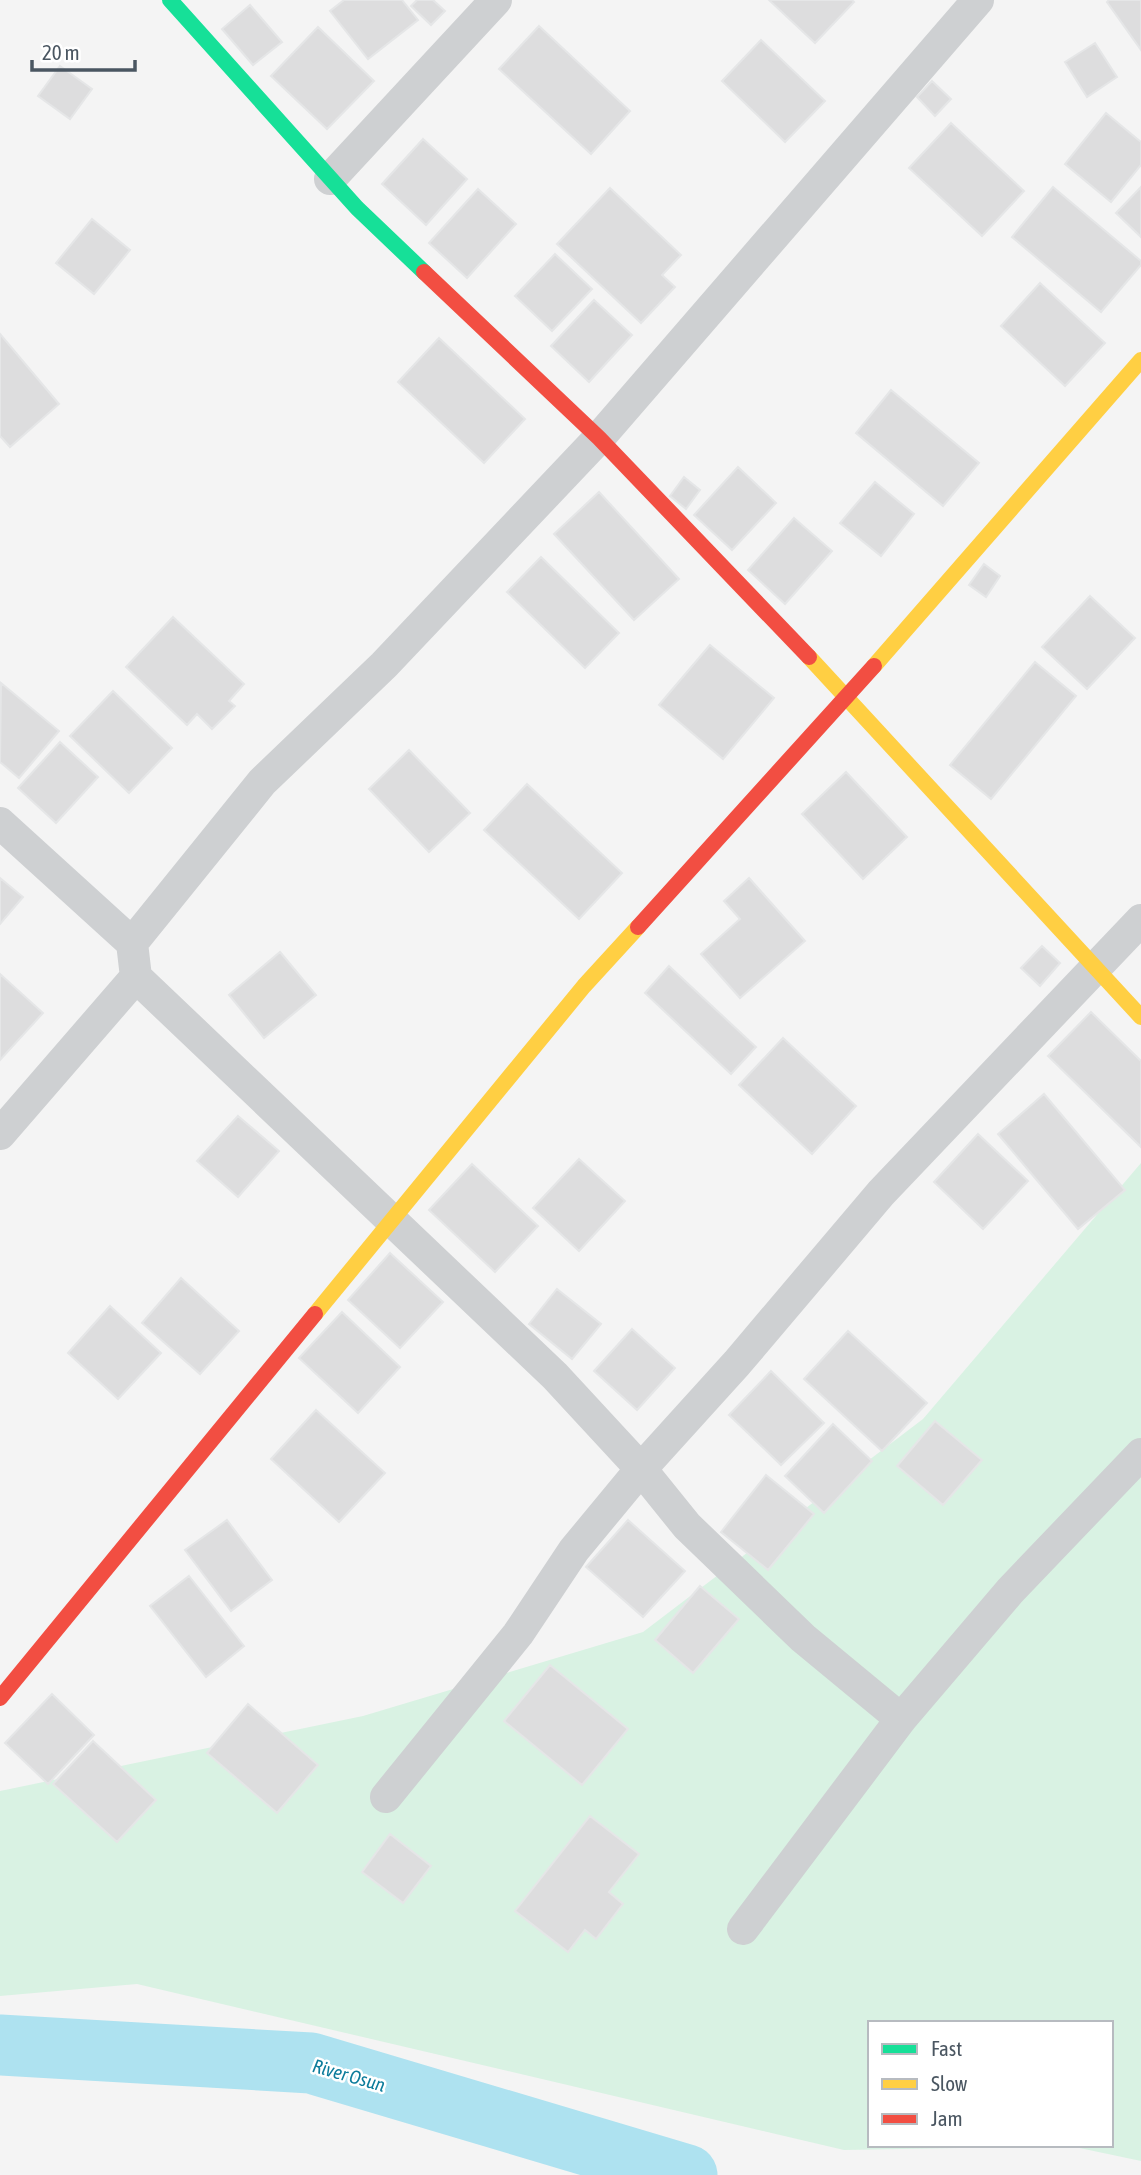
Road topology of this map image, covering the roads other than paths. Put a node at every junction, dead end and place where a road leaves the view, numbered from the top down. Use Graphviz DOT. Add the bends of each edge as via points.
graph roads {
  1 [pos="170,0"];
  2 [pos="496,0"];
  3 [pos="978,0"];
  4 [pos="330,178"];
  5 [pos="1141,360"];
  6 [pos="599,438"];
  7 [pos="847,696"];
  8 [pos="0,823"];
  9 [pos="1141,920"];
  10 [pos="132,943"];
  11 [pos="1097,969"];
  12 [pos="136,977"];
  13 [pos="1141,1017"];
  14 [pos="0,1134"];
  15 [pos="392,1220"];
  16 [pos="1141,1454"];
  17 [pos="641,1469"];
  18 [pos="0,1698"];
  19 [pos="901,1719"];
  20 [pos="386,1797"];
  21 [pos="743,1929"];
  1 -- 4 [label="street"];
  2 -- 4 [label="street"];
  3 -- 6 [label="street"];
  4 -- 6 [label="street"];
  5 -- 7 [label="street"];
  6 -- 7 [label="street"];
  6 -- 10 [label="street" via="384,665 262,782"];
  7 -- 11 [label="street"];
  7 -- 15 [label="street" via="584,986"];
  8 -- 10 [label="street"];
  9 -- 11 [label="street"];
  10 -- 12 [label="street"];
  11 -- 13 [label="street"];
  11 -- 17 [label="street" via="881,1193"];
  12 -- 14 [label="street"];
  12 -- 15 [label="street"];
  15 -- 17 [label="street" via="555,1376"];
  15 -- 18 [label="street"];
  16 -- 19 [label="street" via="1010,1591"];
  17 -- 19 [label="street" via="687,1526 803,1638"];
  17 -- 20 [label="street" via="574,1550 518,1634"];
  19 -- 21 [label="street"];
}
